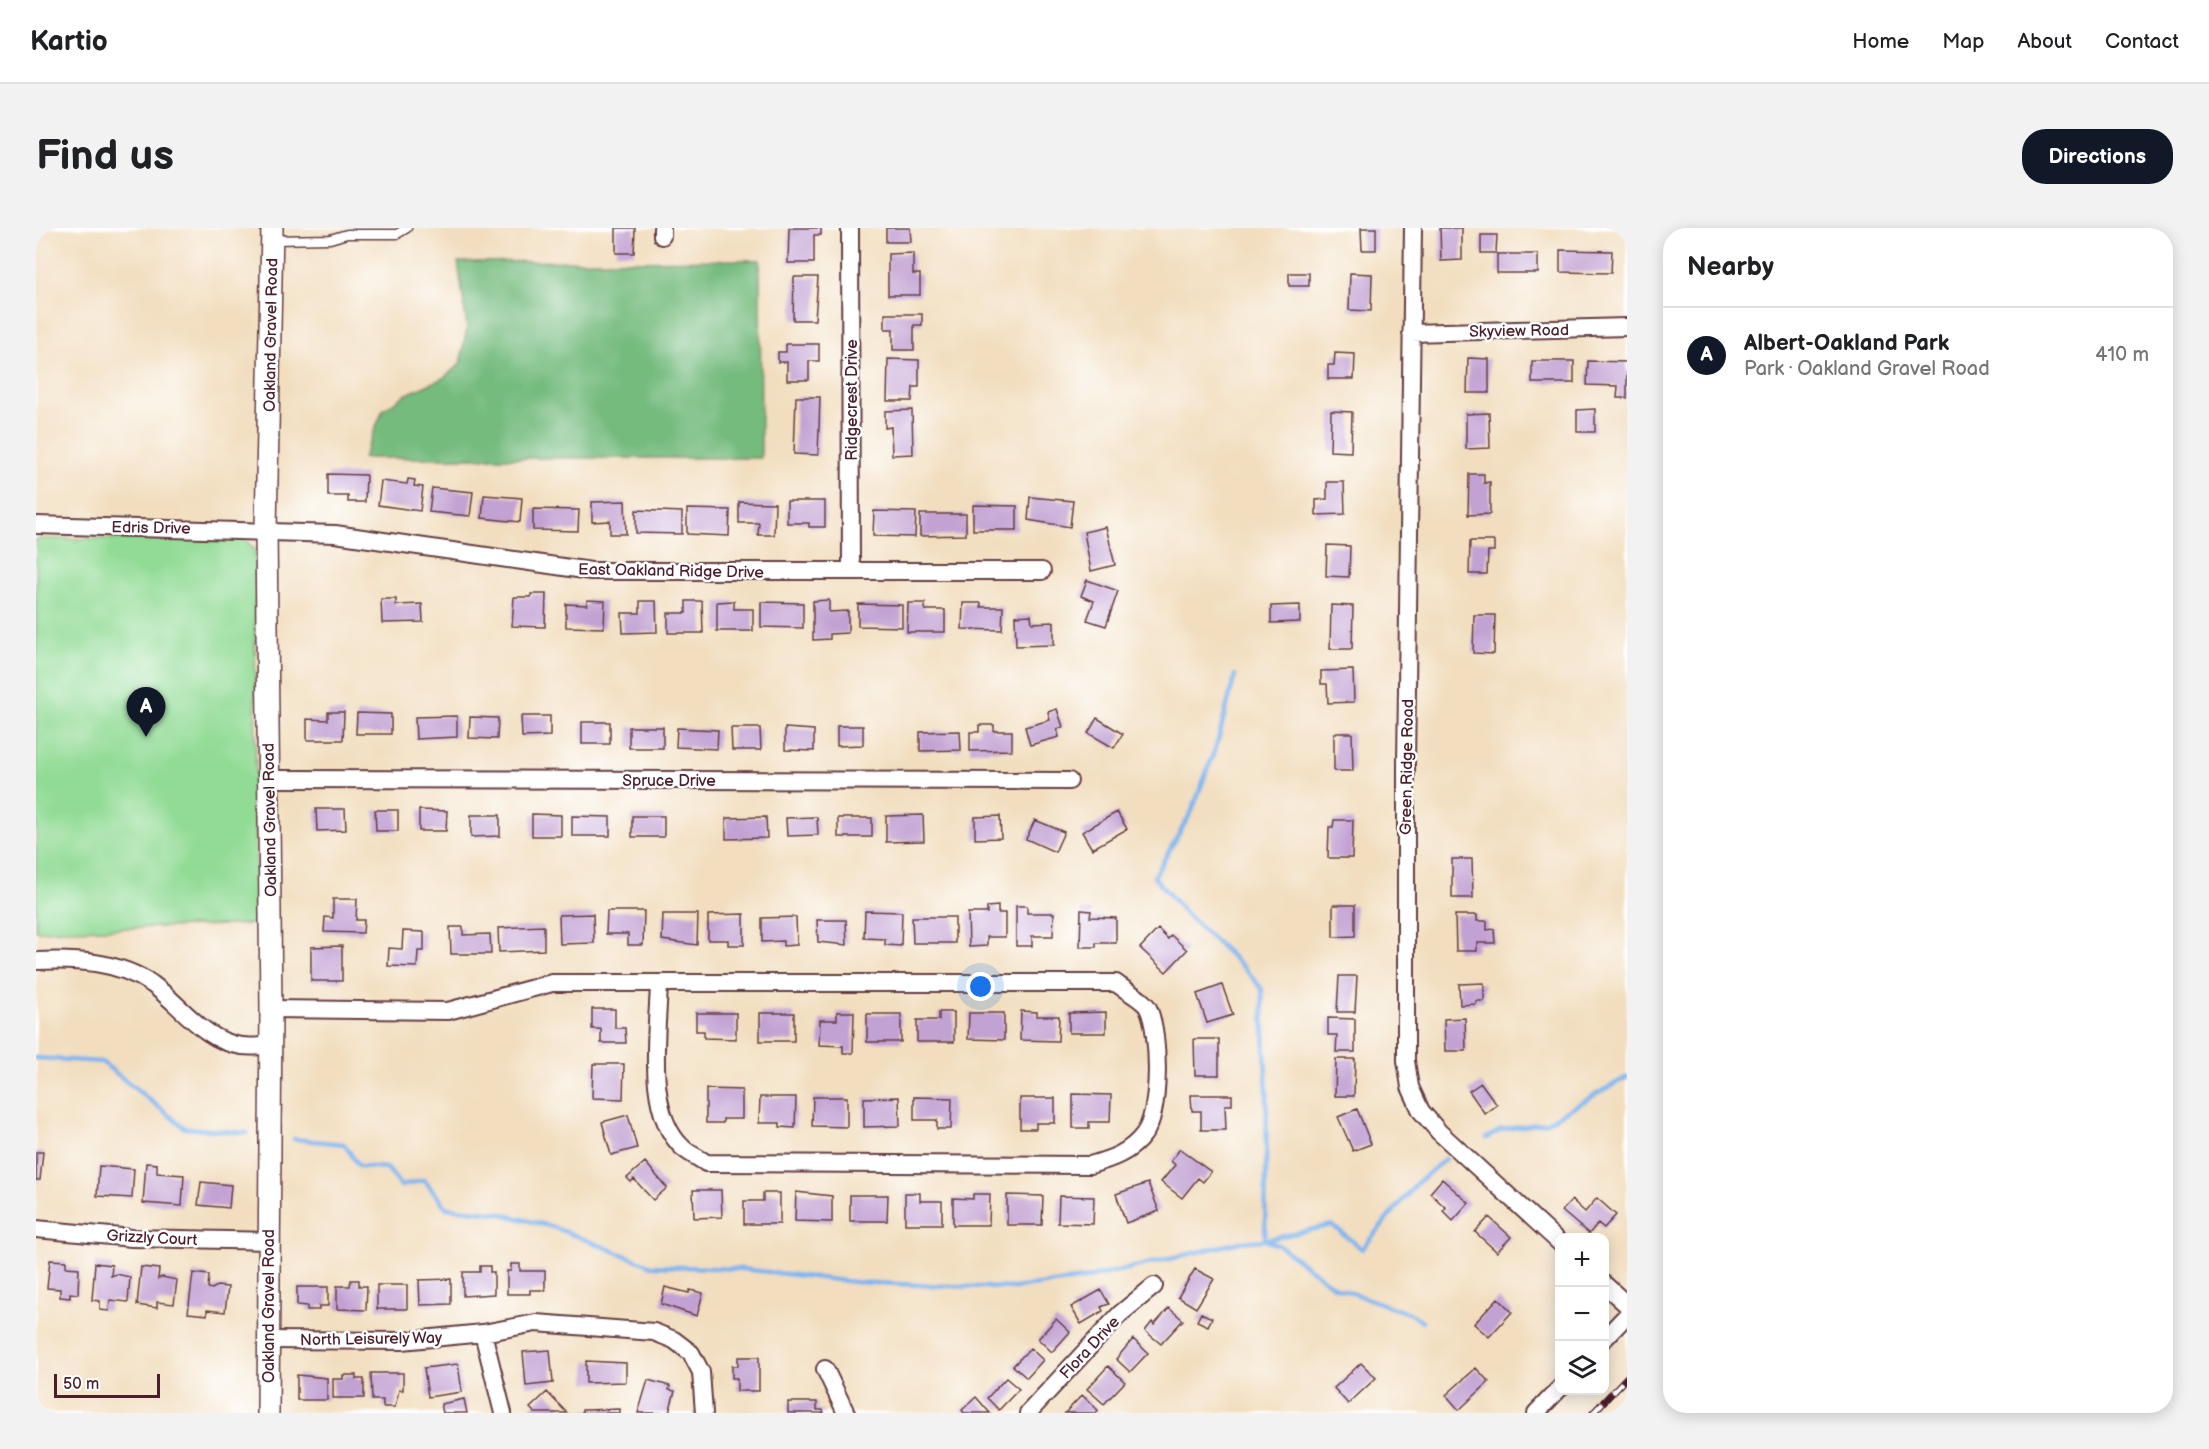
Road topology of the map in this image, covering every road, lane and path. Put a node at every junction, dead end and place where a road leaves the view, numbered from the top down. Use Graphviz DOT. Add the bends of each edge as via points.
graph roads {
  1 [pos="330,228"];
  2 [pos="407,228"];
  3 [pos="850,228"];
  4 [pos="1413,228"];
  5 [pos="367,231"];
  6 [pos="272,234"];
  7 [pos="330,239"];
  8 [pos="1627,327"];
  9 [pos="1411,333"];
  10 [pos="36,525"];
  11 [pos="266,530"];
  12 [pos="851,571"];
  13 [pos="1042,571"];
  14 [pos="268,779"];
  15 [pos="1069,781"];
  16 [pos="36,961"];
  17 [pos="659,983"];
  18 [pos="271,1009"];
  19 [pos="269,1046"];
  20 [pos="36,1228"];
  21 [pos="1555,1238"];
  22 [pos="269,1241"];
  23 [pos="1154,1286"];
  24 [pos="1608,1287"];
  25 [pos="1627,1305"];
  26 [pos="1627,1316"];
  27 [pos="483,1333"];
  28 [pos="1609,1336"];
  29 [pos="268,1340"];
  30 [pos="825,1369"];
  31 [pos="1555,1393"];
  32 [pos="268,1413"];
  33 [pos="503,1413"];
  34 [pos="704,1413"];
  35 [pos="846,1413"];
  36 [pos="1028,1413"];
  37 [pos="1536,1413"];
  1 -- 7 [label="lane"];
  2 -- 5 [label="lane" via="397,234"];
  3 -- 12 [label="street, Ridgecrest Drive"];
  4 -- 9 [label="street, Green Ridge Road"];
  5 -- 7 [label="lane"];
  6 -- 7 [label="lane"];
  6 -- 11 [label="street, Oakland Gravel Road"];
  8 -- 9 [label="street, Skyview Road"];
  9 -- 21 [label="street, Green Ridge Road" via="1404,979 1410,1087 1421,1111 1439,1132"];
  10 -- 11 [label="street, Edris Drive"];
  11 -- 12 [label="street, East Oakland Ridge Drive" via="335,534 591,571"];
  11 -- 14 [label="street, Oakland Gravel Road"];
  12 -- 13 [label="street, East Oakland Ridge Drive"];
  14 -- 15 [label="street, Spruce Drive"];
  14 -- 18 [label="street, Oakland Gravel Road"];
  16 -- 19 [label="street" via="77,959 113,967 150,983 208,1032 240,1046"];
  17 -- 17 [label="street" via="1116,983 1147,1007 1155,1036 1155,1100 1145,1133 1119,1157 1090,1165 706,1163 683,1147 665,1121 657,1086"];
  17 -- 18 [label="street" via="552,983 448,1011"];
  18 -- 19 [label="street, Oakland Gravel Road"];
  19 -- 22 [label="street, Oakland Gravel Road"];
  20 -- 22 [label="street, Grizzly Court" via="132,1238"];
  22 -- 29 [label="street, Oakland Gravel Road"];
  23 -- 36 [label="street, Flora Drive" via="1120,1314"];
  24 -- 25 [label="street"];
  26 -- 28 [label="street"];
  27 -- 29 [label="street, North Leisurely Way" via="402,1341"];
  27 -- 33 [label="street"];
  27 -- 34 [label="street, North Leisurely Way" via="536,1323 654,1332 691,1353 702,1372"];
  29 -- 32 [label="street, Oakland Gravel Road"];
  30 -- 35 [label="street"];
  31 -- 37 [label="street"];
}
